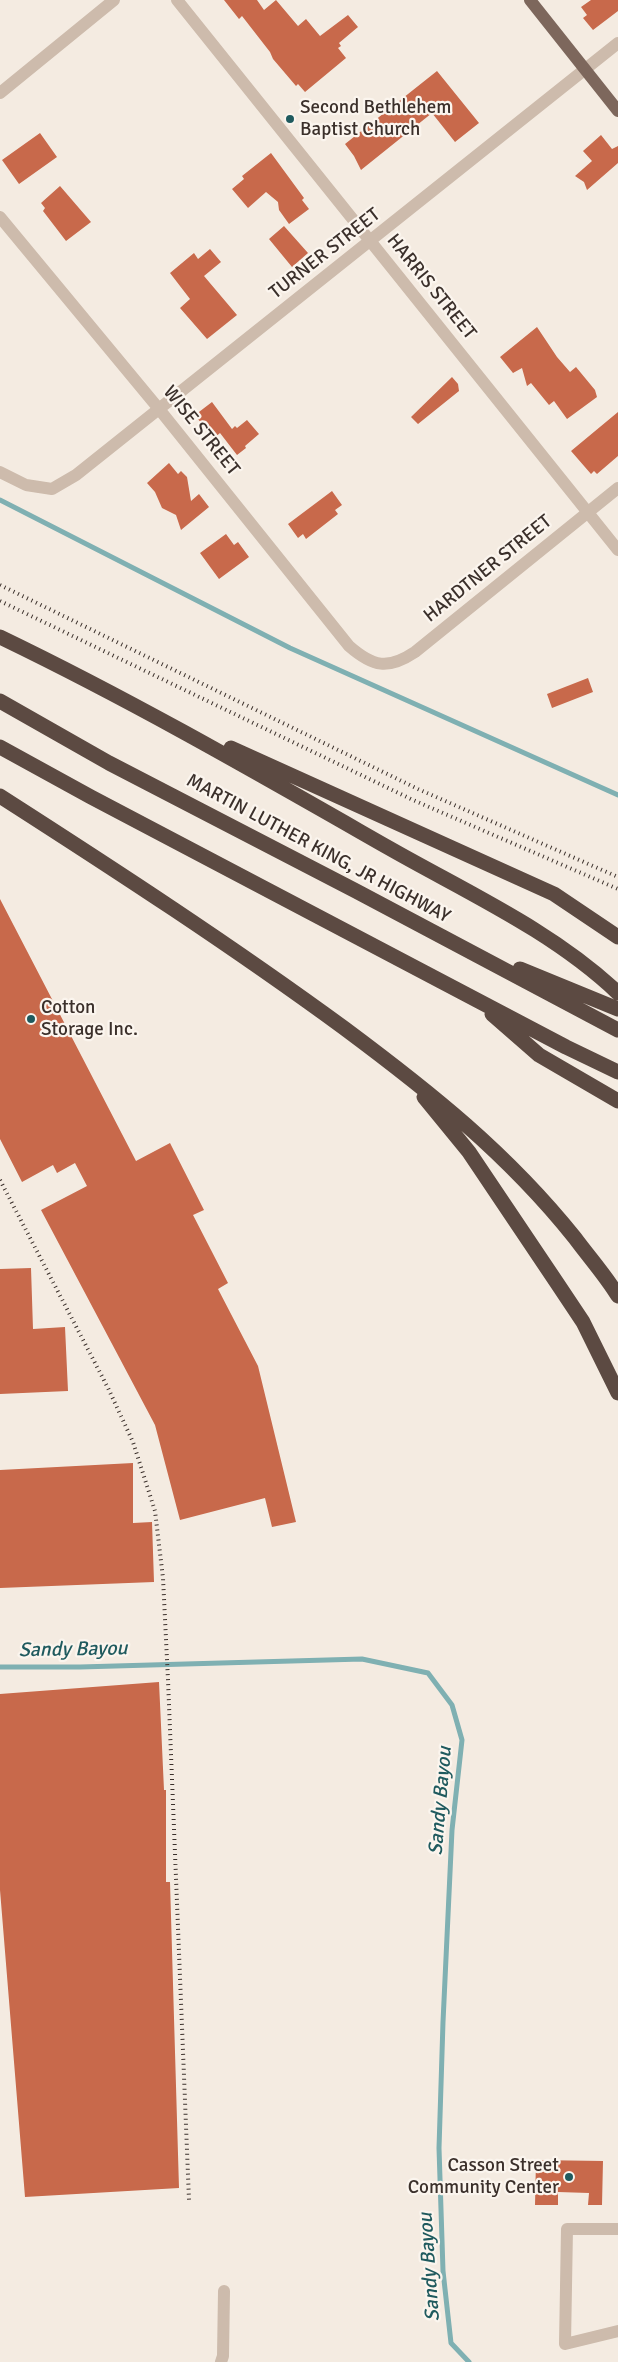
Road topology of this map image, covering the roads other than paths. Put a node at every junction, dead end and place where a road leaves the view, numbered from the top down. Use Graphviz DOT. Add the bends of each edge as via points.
graph roads {
  1 [pos="114,0"];
  2 [pos="177,0"];
  3 [pos="530,0"];
  4 [pos="618,43"];
  5 [pos="585,69"];
  6 [pos="0,93"];
  7 [pos="618,111"];
  8 [pos="0,217"];
  9 [pos="370,242"];
  10 [pos="159,409"];
  11 [pos="0,472"];
  12 [pos="618,488"];
  13 [pos="588,512"];
  14 [pos="618,550"];
  15 [pos="0,637"];
  16 [pos="375,664"];
  17 [pos="0,701"];
  18 [pos="146,709"];
  19 [pos="0,747"];
  20 [pos="0,796"];
  21 [pos="618,937"];
  22 [pos="446,939"];
  23 [pos="618,993"];
  24 [pos="470,995"];
  25 [pos="618,1009"];
  26 [pos="618,1030"];
  27 [pos="401,1069"];
  28 [pos="618,1072"];
  29 [pos="618,1101"];
  30 [pos="618,1296"];
  31 [pos="618,1393"];
  32 [pos="618,2229"];
  33 [pos="224,2291"];
  34 [pos="618,2331"];
  35 [pos="221,2362"];
  1 -- 6 [label="street"];
  2 -- 9 [label="street, HARRIS STREET"];
  3 -- 5 [label="main road"];
  4 -- 5 [label="street, TURNER STREET"];
  5 -- 7 [label="main road"];
  5 -- 9 [label="street, TURNER STREET"];
  8 -- 10 [label="street, WISE STREET"];
  9 -- 10 [label="street, TURNER STREET"];
  9 -- 13 [label="street, HARRIS STREET"];
  10 -- 11 [label="street, TURNER STREET" via="76,475 52,489 26,485"];
  10 -- 16 [label="street, WISE STREET" via="349,646"];
  12 -- 13 [label="street, HARDTNER STREET"];
  13 -- 14 [label="street, HARRIS STREET"];
  13 -- 16 [label="street, HARDTNER STREET" via="415,652 390,664"];
  15 -- 18 [label="highway"];
  17 -- 22 [label="highway, MARTIN LUTHER KING, JR HIGHWAY" via="109,763"];
  18 -- 21 [label="highway" via="554,894"];
  18 -- 23 [label="highway" via="536,931 598,974"];
  19 -- 24 [label="highway"];
  20 -- 27 [label="highway" via="157,896"];
  22 -- 25 [label="highway"];
  22 -- 26 [label="highway, MARTIN LUTHER KING, JR HIGHWAY"];
  24 -- 28 [label="highway"];
  24 -- 29 [label="highway" via="539,1055"];
  27 -- 30 [label="highway" via="491,1145 543,1199"];
  27 -- 31 [label="highway" via="469,1152 557,1283 583,1322"];
  32 -- 34 [label="street" via="567,2229 565,2344"];
  33 -- 35 [label="street"];
}
